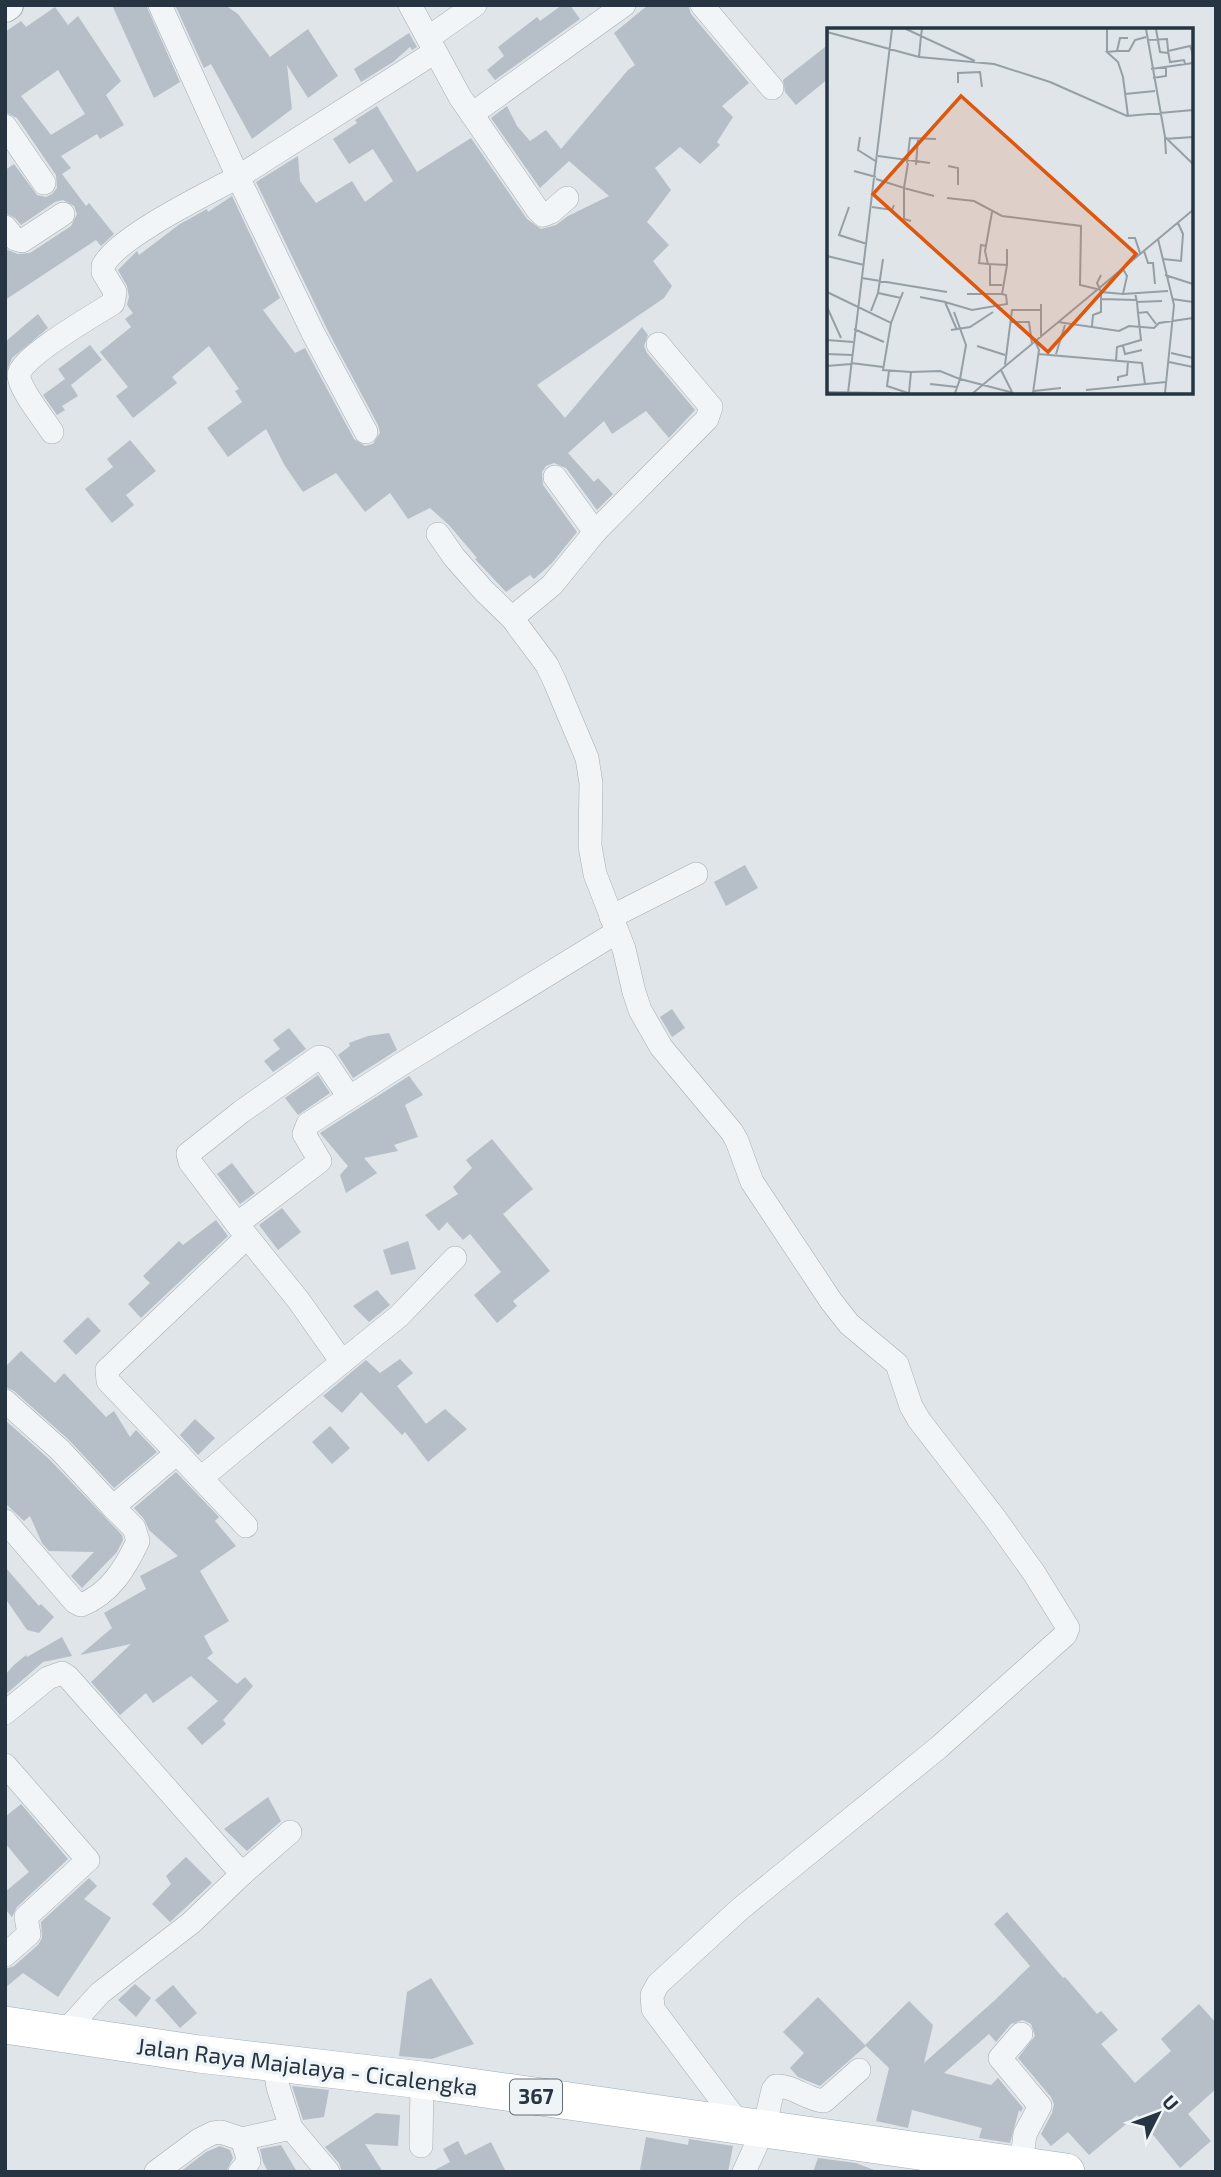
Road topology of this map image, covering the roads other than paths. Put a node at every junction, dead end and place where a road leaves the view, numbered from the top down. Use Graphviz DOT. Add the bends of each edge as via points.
graph roads {
  1 [pos="159,5"];
  2 [pos="410,5"];
  3 [pos="475,5"];
  4 [pos="624,5"];
  5 [pos="702,5"];
  6 [pos="432,45"];
  7 [pos="772,88"];
  8 [pos="472,114"];
  9 [pos="5,126"];
  10 [pos="238,177"];
  11 [pos="44,183"];
  12 [pos="567,198"];
  13 [pos="63,214"];
  14 [pos="5,227"];
  15 [pos="658,344"];
  16 [pos="52,432"];
  17 [pos="366,432"];
  18 [pos="555,477"];
  19 [pos="595,531"];
  20 [pos="438,534"];
  21 [pos="512,618"];
  22 [pos="696,874"];
  23 [pos="614,925"];
  24 [pos="349,1097"];
  25 [pos="242,1231"];
  26 [pos="455,1258"];
  27 [pos="342,1362"];
  28 [pos="5,1401"];
  29 [pos="177,1453"];
  30 [pos="201,1478"];
  31 [pos="113,1507"];
  32 [pos="5,1521"];
  33 [pos="246,1526"];
  34 [pos="5,1713"];
  35 [pos="5,1765"];
  36 [pos="290,1832"];
  37 [pos="242,1874"];
  38 [pos="5,1955"];
  39 [pos="5,2025"];
  40 [pos="1021,2034"];
  41 [pos="62,2035"];
  42 [pos="274,2062"];
  43 [pos="859,2070"];
  44 [pos="422,2080"];
  45 [pos="752,2127"];
  46 [pos="291,2128"];
  47 [pos="242,2138"];
  48 [pos="421,2146"];
  49 [pos="1040,2169"];
  50 [pos="156,2172"];
  51 [pos="240,2172"];
  52 [pos="328,2172"];
  53 [pos="744,2172"];
  1 -- 10 [label="street"];
  2 -- 6 [label="street"];
  3 -- 6 [label="street"];
  4 -- 8 [label="street"];
  5 -- 7 [label="street"];
  6 -- 8 [label="street"];
  6 -- 10 [label="street"];
  8 -- 12 [label="street" via="543,215"];
  9 -- 11 [label="street"];
  10 -- 16 [label="street" via="120,246 103,266 115,292 113,303 22,365 20,382"];
  10 -- 17 [label="street"];
  13 -- 14 [label="street" via="22,241"];
  15 -- 19 [label="street" via="711,408 707,419"];
  18 -- 19 [label="street"];
  19 -- 21 [label="street" via="552,584"];
  20 -- 21 [label="street" via="476,583"];
  21 -- 23 [label="street" via="547,665 587,758 590,846"];
  22 -- 23 [label="street"];
  23 -- 24 [label="street"];
  23 -- 45 [label="street" via="647,1025 732,1132 752,1182 837,1309 897,1364 919,1420 1026,1562 1068,1628 977,1715 740,1909 658,1984 652,1995 653,2009"];
  24 -- 25 [label="street" via="305,1128 320,1161"];
  24 -- 25 [label="street" via="319,1056 188,1154"];
  25 -- 27 [label="street"];
  25 -- 29 [label="street" via="107,1370 108,1381"];
  26 -- 27 [label="street" via="400,1316"];
  27 -- 30 [label="street"];
  28 -- 31 [label="street" via="60,1450"];
  29 -- 30 [label="street"];
  29 -- 31 [label="street"];
  30 -- 33 [label="street"];
  31 -- 32 [label="street" via="134,1528 138,1541 117,1579 81,1605"];
  34 -- 37 [label="street" via="48,1678 62,1673 68,1677"];
  35 -- 38 [label="street" via="88,1860 26,1917 29,1934"];
  36 -- 37 [label="street"];
  37 -- 41 [label="street" via="191,1923 100,1993"];
  39 -- 41 [label="main road, Jalan Raya Majalaya - Cicalengka / 367"];
  40 -- 49 [label="street" via="1000,2058 1040,2106 1025,2134"];
  41 -- 42 [label="main road, Jalan Raya Majalaya - Cicalengka / 367"];
  42 -- 44 [label="main road, Jalan Raya Majalaya - Cicalengka / 367"];
  42 -- 46 [label="street"];
  43 -- 45 [label="street" via="824,2101 776,2086"];
  44 -- 45 [label="main road, Jalan Raya Majalaya - Cicalengka / 367"];
  44 -- 48 [label="street"];
  45 -- 49 [label="main road, Jalan Raya Majalaya - Cicalengka / 367"];
  45 -- 53 [label="street"];
  46 -- 47 [label="street"];
  46 -- 52 [label="street"];
  47 -- 50 [label="street" via="213,2133"];
  47 -- 51 [label="street" via="249,2161"];
}
